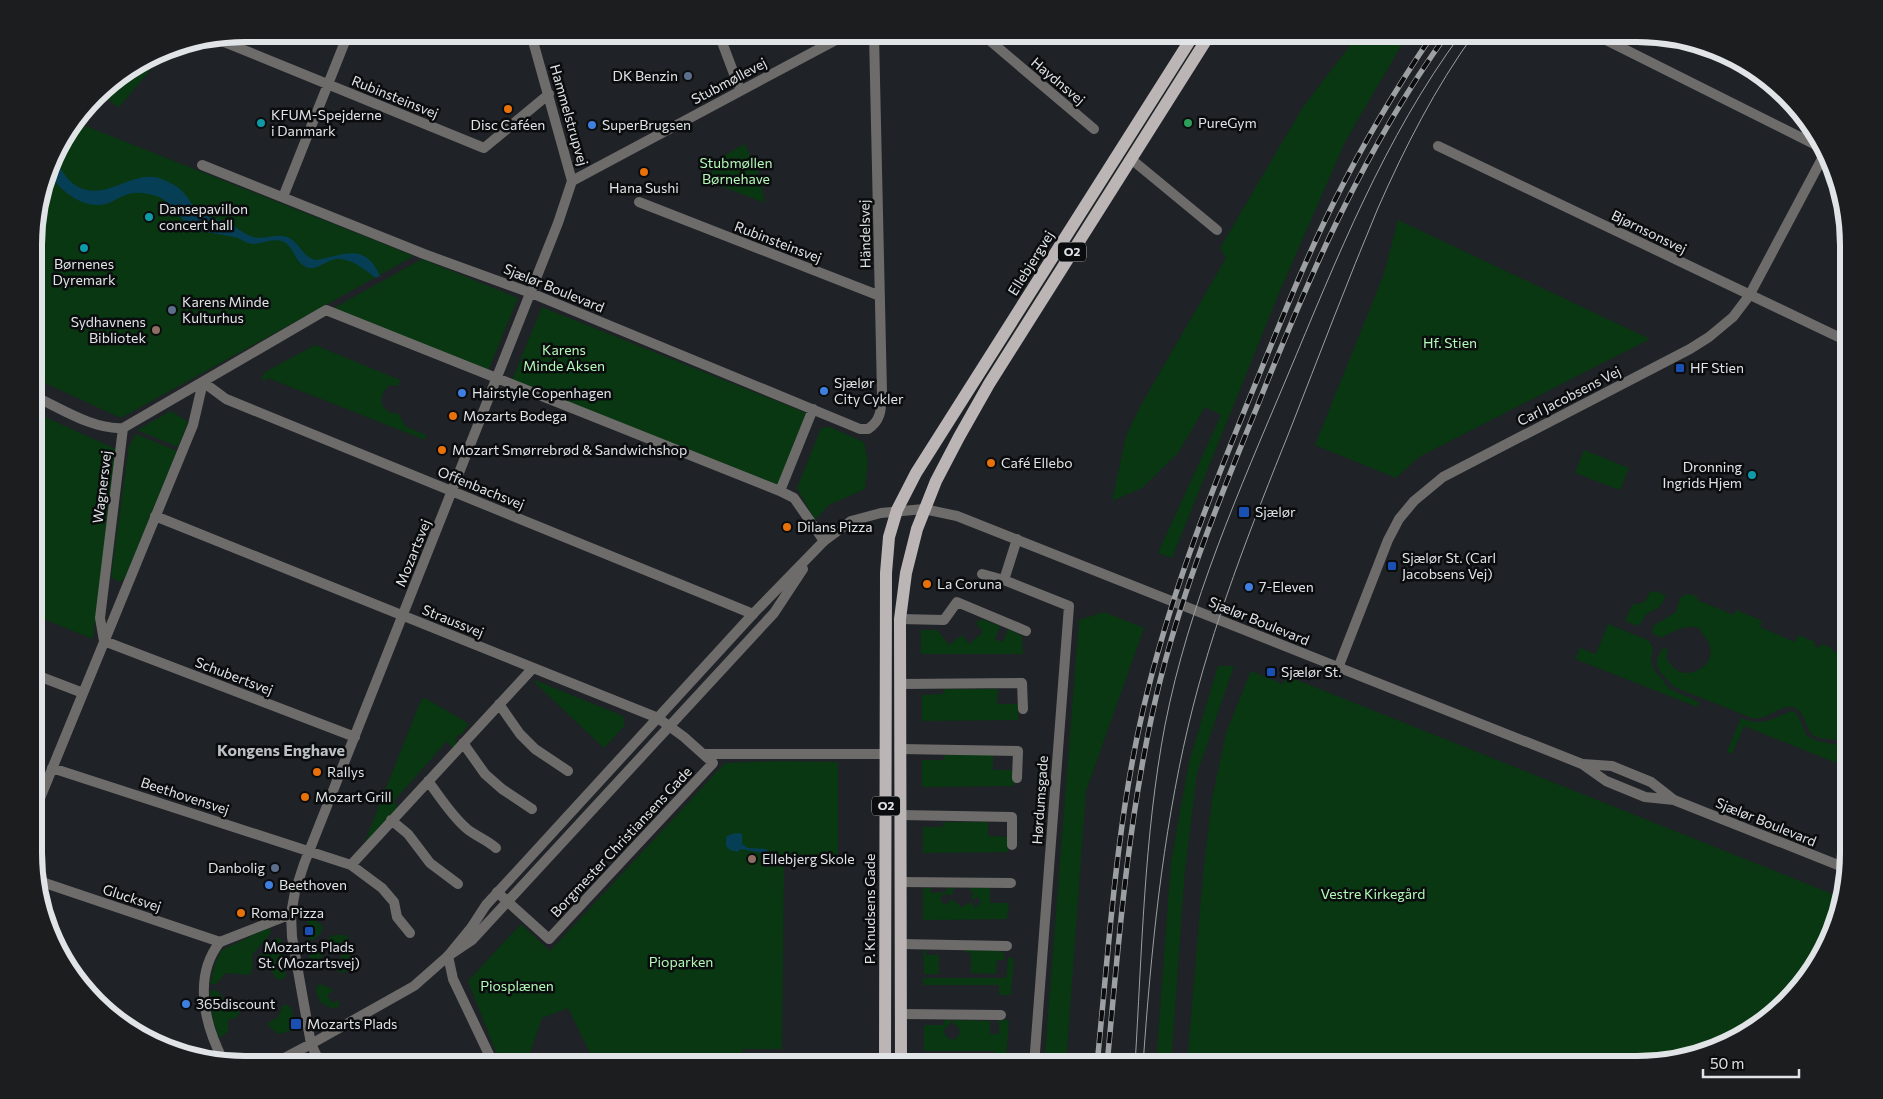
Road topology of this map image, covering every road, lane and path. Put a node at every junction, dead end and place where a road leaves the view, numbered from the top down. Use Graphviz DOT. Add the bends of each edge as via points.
graph roads {
  1 [pos="345,42"];
  2 [pos="533,42"];
  3 [pos="722,42"];
  4 [pos="832,42"];
  5 [pos="874,42"];
  6 [pos="991,42"];
  7 [pos="1189,42"];
  8 [pos="1205,42"];
  9 [pos="1610,42"];
  10 [pos="228,43"];
  11 [pos="328,84"];
  12 [pos="740,90"];
  13 [pos="549,94"];
  14 [pos="1094,129"];
  15 [pos="1813,143"];
  16 [pos="1438,146"];
  17 [pos="1131,159"];
  18 [pos="1821,160"];
  19 [pos="202,165"];
  20 [pos="572,181"];
  21 [pos="283,197"];
  22 [pos="639,202"];
  23 [pos="566,205"];
  24 [pos="1217,230"];
  25 [pos="531,292"];
  26 [pos="880,296"];
  27 [pos="1749,296"];
  28 [pos="1840,338"];
  29 [pos="497,378"];
  30 [pos="203,382"];
  31 [pos="42,400"];
  32 [pos="813,409"];
  33 [pos="123,428"];
  34 [pos="868,429"];
  35 [pos="452,491"];
  36 [pos="780,491"];
  37 [pos="924,509"];
  38 [pos="898,510"];
  39 [pos="155,516"];
  40 [pos="1017,539"];
  41 [pos="821,544"];
  42 [pos="982,574"];
  43 [pos="1004,580"];
  44 [pos="753,614"];
  45 [pos="403,616"];
  46 [pos="900,619"];
  47 [pos="1026,631"];
  48 [pos="104,641"];
  49 [pos="533,668"];
  50 [pos="1338,668"];
  51 [pos="42,677"];
  52 [pos="900,684"];
  53 [pos="83,693"];
  54 [pos="499,704"];
  55 [pos="1023,709"];
  56 [pos="658,718"];
  57 [pos="670,726"];
  58 [pos="355,737"];
  59 [pos="463,744"];
  60 [pos="900,749"];
  61 [pos="704,754"];
  62 [pos="886,754"];
  63 [pos="1582,764"];
  64 [pos="52,768"];
  65 [pos="568,771"];
  66 [pos="1017,778"];
  67 [pos="428,781"];
  68 [pos="42,793"];
  69 [pos="1674,800"];
  70 [pos="532,808"];
  71 [pos="900,815"];
  72 [pos="391,820"];
  73 [pos="1012,845"];
  74 [pos="496,848"];
  75 [pos="310,851"];
  76 [pos="351,865"];
  77 [pos="1840,867"];
  78 [pos="900,882"];
  79 [pos="44,883"];
  80 [pos="1011,883"];
  81 [pos="458,884"];
  82 [pos="497,892"];
  83 [pos="508,901"];
  84 [pos="291,914"];
  85 [pos="410,933"];
  86 [pos="220,942"];
  87 [pos="900,944"];
  88 [pos="1006,946"];
  89 [pos="448,956"];
  90 [pos="900,1014"];
  91 [pos="1001,1015"];
  92 [pos="311,1044"];
  93 [pos="221,1055"];
  94 [pos="288,1056"];
  95 [pos="316,1056"];
  96 [pos="490,1056"];
  97 [pos="885,1056"];
  98 [pos="901,1056"];
  99 [pos="1035,1056"];
  1 -- 11 [label="street"];
  2 -- 13 [label="street, Hammelstrupvej"];
  3 -- 12 [label="street"];
  4 -- 12 [label="street, Stubmøllevej"];
  5 -- 26 [label="street, Händelsvej"];
  6 -- 14 [label="street, Haydnsvej"];
  7 -- 38 [label="main road, Ellebjergvej / O2" via="937,437"];
  8 -- 17 [label="main road, Ellebjergvej / O2"];
  9 -- 15 [label="street"];
  10 -- 11 [label="street, Rubinsteinsvej"];
  11 -- 13 [label="street, Rubinsteinsvej" via="484,148"];
  11 -- 21 [label="street"];
  12 -- 20 [label="street, Stubmøllevej"];
  13 -- 20 [label="street, Hammelstrupvej"];
  16 -- 27 [label="street, Bjørnsonsvej"];
  17 -- 24 [label="street"];
  17 -- 37 [label="main road, Ellebjergvej / O2" via="989,384"];
  18 -- 27 [label="street, Carl Jacobsens Vej"];
  19 -- 21 [label="street"];
  20 -- 23 [label="street, Hammelstrupvej"];
  21 -- 25 [label="street, Sjælør Boulevard" via="424,254"];
  22 -- 26 [label="street, Rubinsteinsvej"];
  23 -- 25 [label="street, Mozartsvej"];
  25 -- 29 [label="street, Mozartsvej"];
  25 -- 32 [label="street, Sjælør Boulevard"];
  26 -- 34 [label="street, Händelsvej" via="881,413"];
  27 -- 28 [label="street, Bjørnsonsvej"];
  27 -- 50 [label="street, Carl Jacobsens Vej" via="1733,317 1703,341 1443,477 1414,501 1388,540"];
  29 -- 30 [label="street" via="326,310"];
  29 -- 35 [label="street, Mozartsvej"];
  29 -- 36 [label="street"];
  30 -- 33 [label="street"];
  30 -- 35 [label="street, Offenbachsvej" via="226,399"];
  30 -- 39 [label="street" via="193,425"];
  31 -- 33 [label="street" via="110,429"];
  32 -- 34 [label="street, Sjælør Boulevard" via="860,429"];
  32 -- 36 [label="street"];
  33 -- 48 [label="street, Wagnersvej" via="100,618"];
  35 -- 44 [label="street, Offenbachsvej"];
  35 -- 45 [label="street, Mozartsvej"];
  36 -- 41 [label="street" via="794,498"];
  37 -- 38 [label="street"];
  37 -- 40 [label="street, Sjælør Boulevard" via="957,516"];
  37 -- 46 [label="main road, O2" via="906,573"];
  38 -- 41 [label="street" via="851,521"];
  38 -- 62 [label="main road, P. Knudsens Gade / O2" via="889,537 886,573"];
  39 -- 45 [label="street, Straussvej"];
  39 -- 48 [label="street"];
  40 -- 43 [label="street"];
  40 -- 50 [label="street, Sjælør Boulevard"];
  41 -- 44 [label="street"];
  41 -- 57 [label="street" via="774,613"];
  42 -- 43 [label="street, Hørdumsgade"];
  43 -- 99 [label="street, Hørdumsgade" via="1069,606"];
  44 -- 56 [label="street"];
  45 -- 49 [label="street, Straussvej"];
  45 -- 58 [label="street, Mozartsvej"];
  46 -- 47 [label="street" via="944,620 958,602"];
  46 -- 52 [label="main road, O2"];
  48 -- 53 [label="street"];
  48 -- 58 [label="street, Schubertsvej"];
  49 -- 54 [label="street"];
  49 -- 56 [label="street, Straussvej"];
  50 -- 63 [label="street, Sjælør Boulevard"];
  51 -- 53 [label="street"];
  52 -- 55 [label="street" via="1022,683"];
  52 -- 60 [label="main road, O2"];
  53 -- 64 [label="street"];
  54 -- 59 [label="street"];
  54 -- 65 [label="street" via="534,749"];
  56 -- 57 [label="street, Borgmester Christiansens Gade"];
  56 -- 82 [label="street"];
  57 -- 61 [label="street, Borgmester Christiansens Gade"];
  57 -- 83 [label="street"];
  58 -- 75 [label="street, Mozartsvej"];
  59 -- 67 [label="street"];
  59 -- 70 [label="street" via="485,774"];
  60 -- 66 [label="street" via="1018,751"];
  60 -- 71 [label="main road, O2"];
  61 -- 62 [label="street"];
  61 -- 83 [label="street, Borgmester Christiansens Gade" via="713,763 549,940"];
  62 -- 97 [label="main road, P. Knudsens Gade / O2"];
  63 -- 69 [label="street, Sjælør Boulevard" via="1606,781 1645,797"];
  63 -- 69 [label="street, Sjælør Boulevard" via="1612,766 1651,782"];
  64 -- 68 [label="street"];
  64 -- 75 [label="street, Beethovensvej"];
  67 -- 72 [label="street"];
  67 -- 74 [label="street" via="468,830 487,839"];
  69 -- 77 [label="street, Sjælør Boulevard"];
  71 -- 73 [label="street" via="1012,817"];
  71 -- 78 [label="main road, O2"];
  72 -- 76 [label="street"];
  72 -- 81 [label="street" via="408,834 430,863"];
  75 -- 76 [label="street, Beethovensvej"];
  75 -- 84 [label="street, Mozartsvej" via="295,892"];
  76 -- 85 [label="street, Beethovensvej" via="382,888 394,902 397,917"];
  78 -- 80 [label="street"];
  78 -- 87 [label="main road, O2"];
  79 -- 86 [label="street, Glucksvej"];
  82 -- 83 [label="street, Borgmester Christiansens Gade"];
  82 -- 89 [label="street"];
  83 -- 89 [label="street" via="472,940"];
  84 -- 86 [label="street"];
  84 -- 92 [label="street" via="292,937"];
  86 -- 93 [label="street" via="207,964 204,998 211,1034"];
  87 -- 88 [label="street"];
  87 -- 90 [label="main road, O2"];
  89 -- 92 [label="street" via="414,986"];
  89 -- 96 [label="street" via="453,979"];
  90 -- 91 [label="street"];
  90 -- 98 [label="main road, O2"];
  92 -- 94 [label="street"];
  92 -- 95 [label="street"];
}
